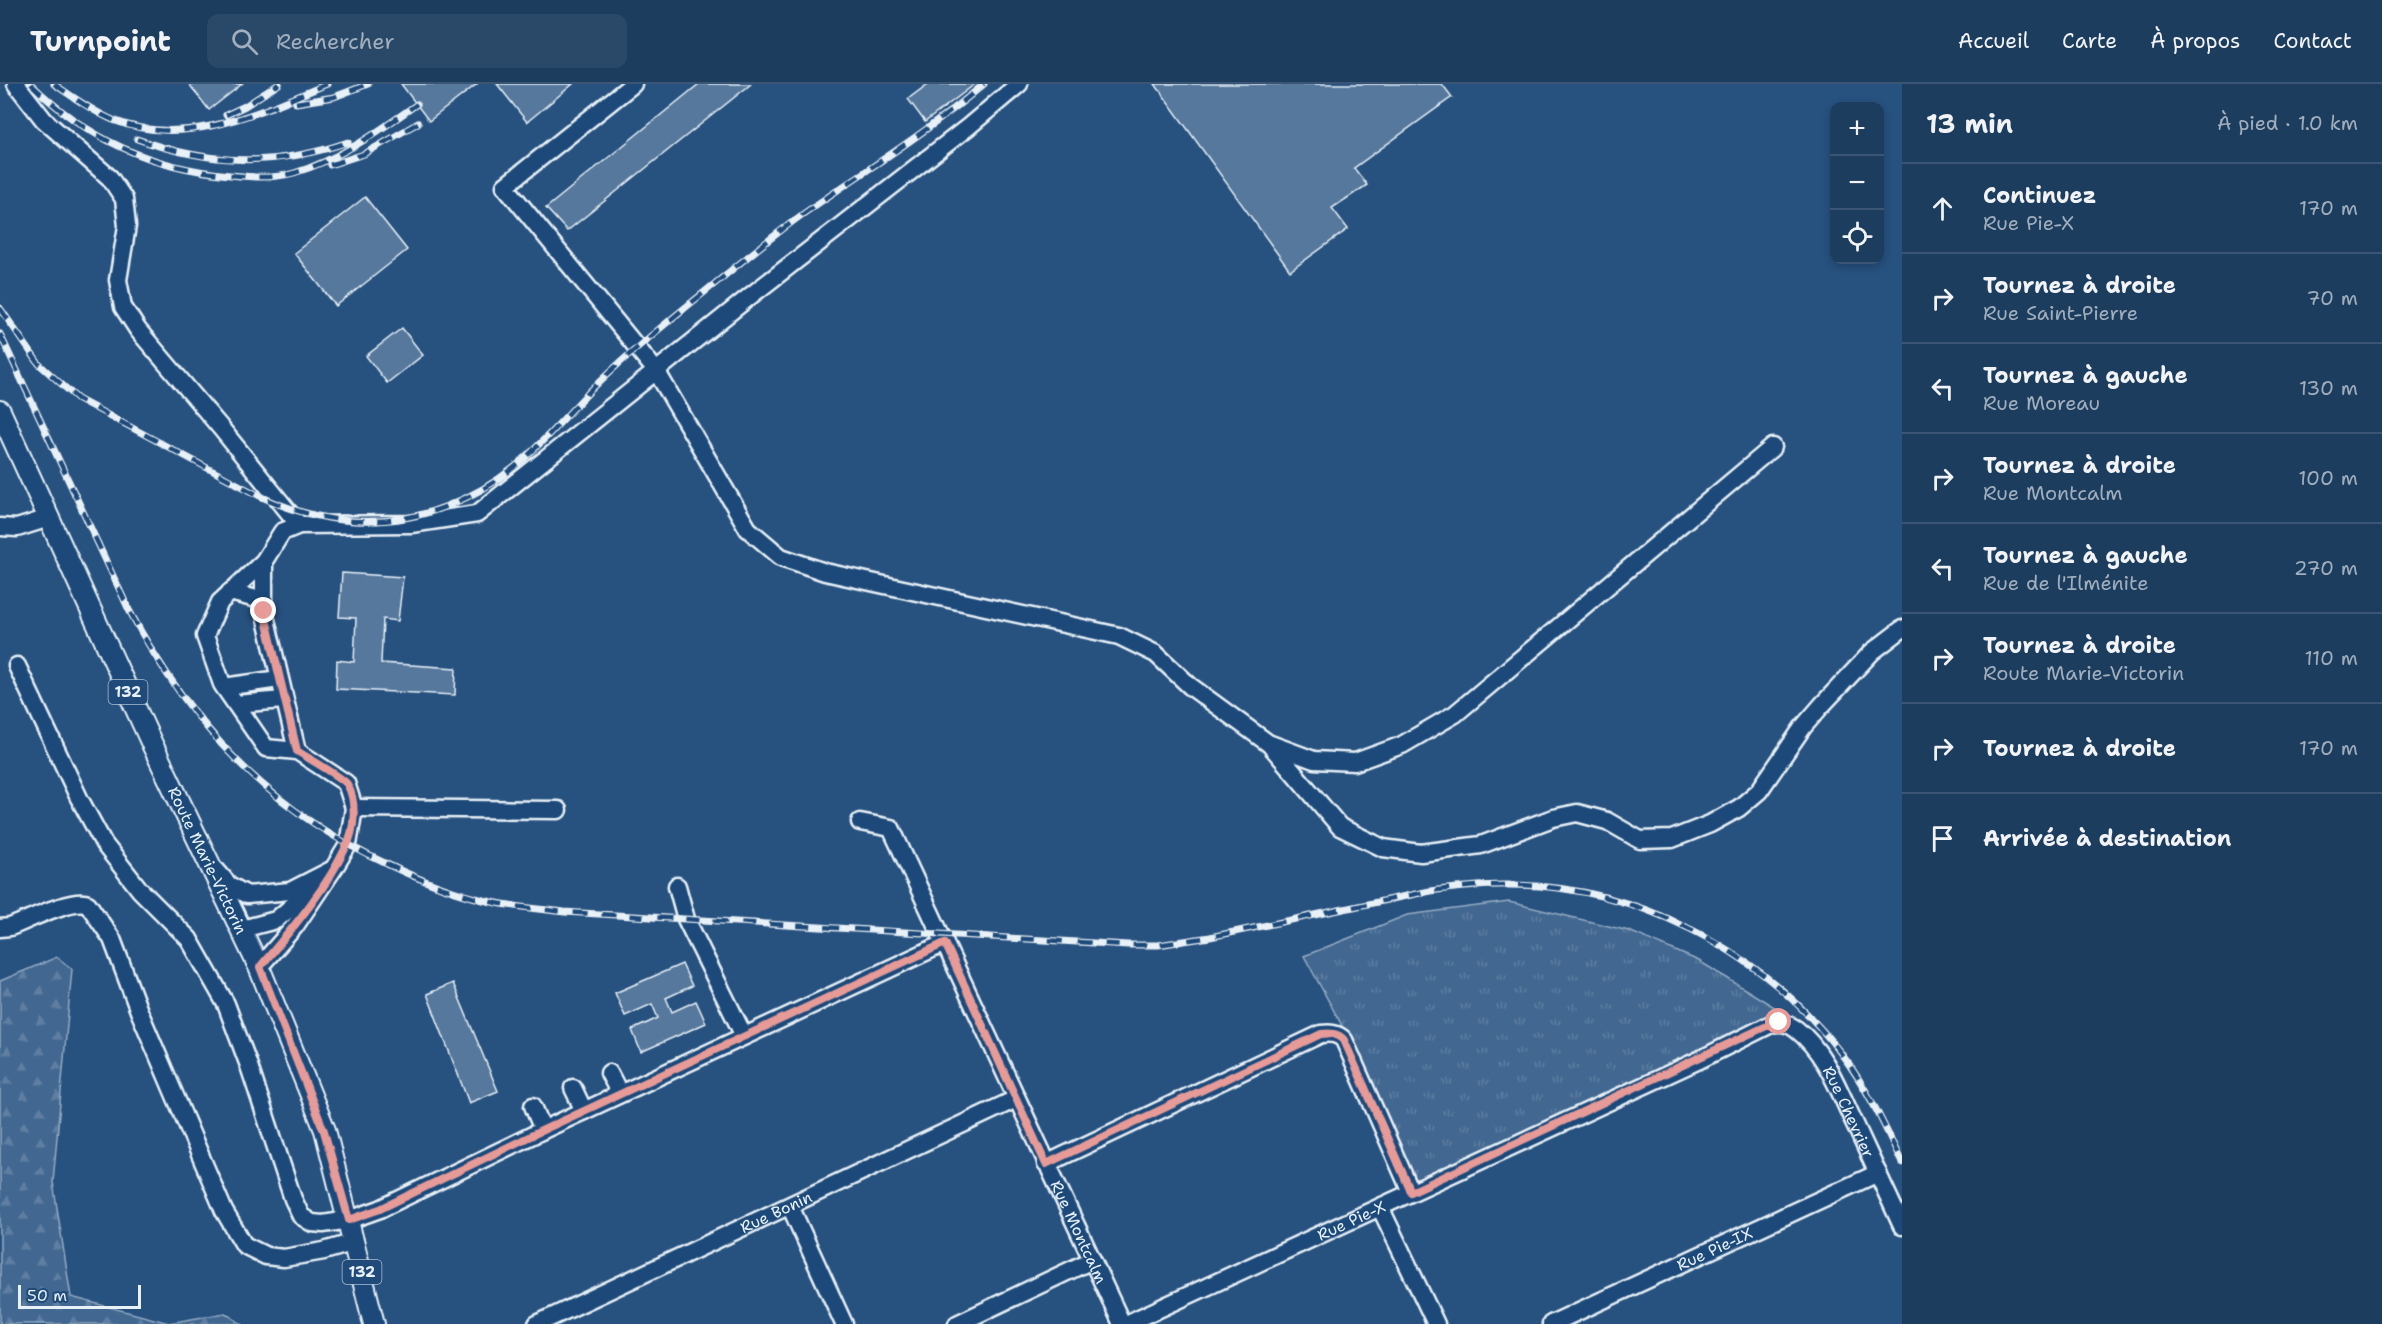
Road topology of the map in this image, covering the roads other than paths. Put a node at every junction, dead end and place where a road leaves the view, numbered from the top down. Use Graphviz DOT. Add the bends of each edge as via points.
graph roads {
  1 [pos="16,84"];
  2 [pos="633,84"];
  3 [pos="1019,84"];
  4 [pos="657,372"];
  5 [pos="0,411"];
  6 [pos="1773,447"];
  7 [pos="49,518"];
  8 [pos="298,525"];
  9 [pos="0,527"];
  10 [pos="264,561"];
  11 [pos="230,592"];
  12 [pos="264,601"];
  13 [pos="1902,629"];
  14 [pos="17,666"];
  15 [pos="279,679"];
  16 [pos="224,687"];
  17 [pos="284,700"];
  18 [pos="236,704"];
  19 [pos="1269,742"];
  20 [pos="297,751"];
  21 [pos="354,808"];
  22 [pos="558,810"];
  23 [pos="860,822"];
  24 [pos="211,864"];
  25 [pos="334,868"];
  26 [pos="677,886"];
  27 [pos="0,928"];
  28 [pos="242,929"];
  29 [pos="945,943"];
  30 [pos="260,967"];
  31 [pos="1771,1024"];
  32 [pos="744,1036"];
  33 [pos="609,1073"];
  34 [pos="573,1088"];
  35 [pos="620,1094"];
  36 [pos="1016,1100"];
  37 [pos="533,1106"];
  38 [pos="584,1111"];
  39 [pos="543,1130"];
  40 [pos="1046,1164"];
  41 [pos="1878,1173"];
  42 [pos="1411,1192"];
  43 [pos="790,1206"];
  44 [pos="1380,1207"];
  45 [pos="349,1220"];
  46 [pos="1902,1226"];
  47 [pos="354,1242"];
  48 [pos="1092,1260"];
  49 [pos="374,1324"];
  50 [pos="537,1324"];
  51 [pos="844,1324"];
  52 [pos="957,1324"];
  53 [pos="1124,1324"];
  54 [pos="1436,1324"];
  55 [pos="1551,1324"];
  1 -- 8 [label="street" via="44,120 110,178 124,199 127,226 118,280 123,307"];
  2 -- 4 [label="street" via="505,186"];
  3 -- 4 [label="street"];
  4 -- 8 [label="street" via="477,513 411,524"];
  4 -- 19 [label="street" via="748,529 782,557 825,572 1119,636 1156,654 1190,686"];
  5 -- 7 [label="main road, Route Marie-Victorin / 132"];
  6 -- 19 [label="street" via="1455,714 1402,745 1354,762 1314,760"];
  7 -- 9 [label="street" via="17,528"];
  7 -- 24 [label="main road, Route Marie-Victorin / 132"];
  8 -- 10 [label="street" via="282,532"];
  10 -- 11 [label="street"];
  10 -- 12 [label="street"];
  11 -- 12 [label="street"];
  11 -- 16 [label="street" via="220,602 205,636"];
  12 -- 15 [label="street"];
  13 -- 19 [label="street" via="1872,652 1822,705 1759,791 1710,824 1672,839 1640,840 1607,821 1577,813 1481,845 1421,853 1383,848 1341,826"];
  14 -- 45 [label="street" via="104,844 140,890 189,939 226,1004 301,1216 323,1224"];
  15 -- 16 [label="street"];
  15 -- 17 [label="street"];
  16 -- 18 [label="street"];
  17 -- 18 [label="street"];
  17 -- 20 [label="street"];
  18 -- 20 [label="street" via="266,748"];
  20 -- 21 [label="street" via="346,783"];
  21 -- 22 [label="street"];
  21 -- 25 [label="street" via="348,845"];
  23 -- 29 [label="street, Rue Montcalm" via="891,828"];
  24 -- 25 [label="street" via="229,885 247,895 290,891"];
  24 -- 28 [label="main road, Route Marie-Victorin / 132"];
  25 -- 28 [label="street" via="276,920"];
  25 -- 30 [label="street" via="295,926"];
  26 -- 32 [label="street" via="686,919"];
  27 -- 47 [label="street" via="70,904 88,904 112,939 224,1211 244,1245 266,1256 284,1258"];
  28 -- 30 [label="main road, Route Marie-Victorin / 132"];
  29 -- 32 [label="street"];
  29 -- 36 [label="street, Rue Montcalm"];
  30 -- 45 [label="main road, Route Marie-Victorin / 132" via="324,1131"];
  31 -- 41 [label="street, Rue Chevrier" via="1788,1024 1814,1047 1835,1081"];
  31 -- 42 [label="street, Rue Pie-X"];
  32 -- 35 [label="street"];
  33 -- 35 [label="street"];
  34 -- 38 [label="street"];
  35 -- 38 [label="street"];
  36 -- 40 [label="street, Rue Montcalm"];
  36 -- 43 [label="street, Rue Bonin"];
  37 -- 39 [label="street"];
  38 -- 39 [label="street"];
  39 -- 45 [label="street" via="380,1209"];
  40 -- 42 [label="street" via="1321,1034 1340,1035"];
  40 -- 48 [label="street, Rue Montcalm"];
  41 -- 46 [label="street, Rue Chevrier"];
  41 -- 55 [label="street, Rue Pie-IX"];
  42 -- 44 [label="street, Rue Pie-X"];
  43 -- 50 [label="street, Rue Bonin"];
  43 -- 51 [label="street"];
  44 -- 53 [label="street, Rue Pie-X"];
  44 -- 54 [label="street"];
  45 -- 47 [label="main road, Route Marie-Victorin / 132"];
  47 -- 49 [label="main road, Route Marie-Victorin / 132"];
  48 -- 52 [label="street"];
  48 -- 53 [label="street, Rue Montcalm"];
}
